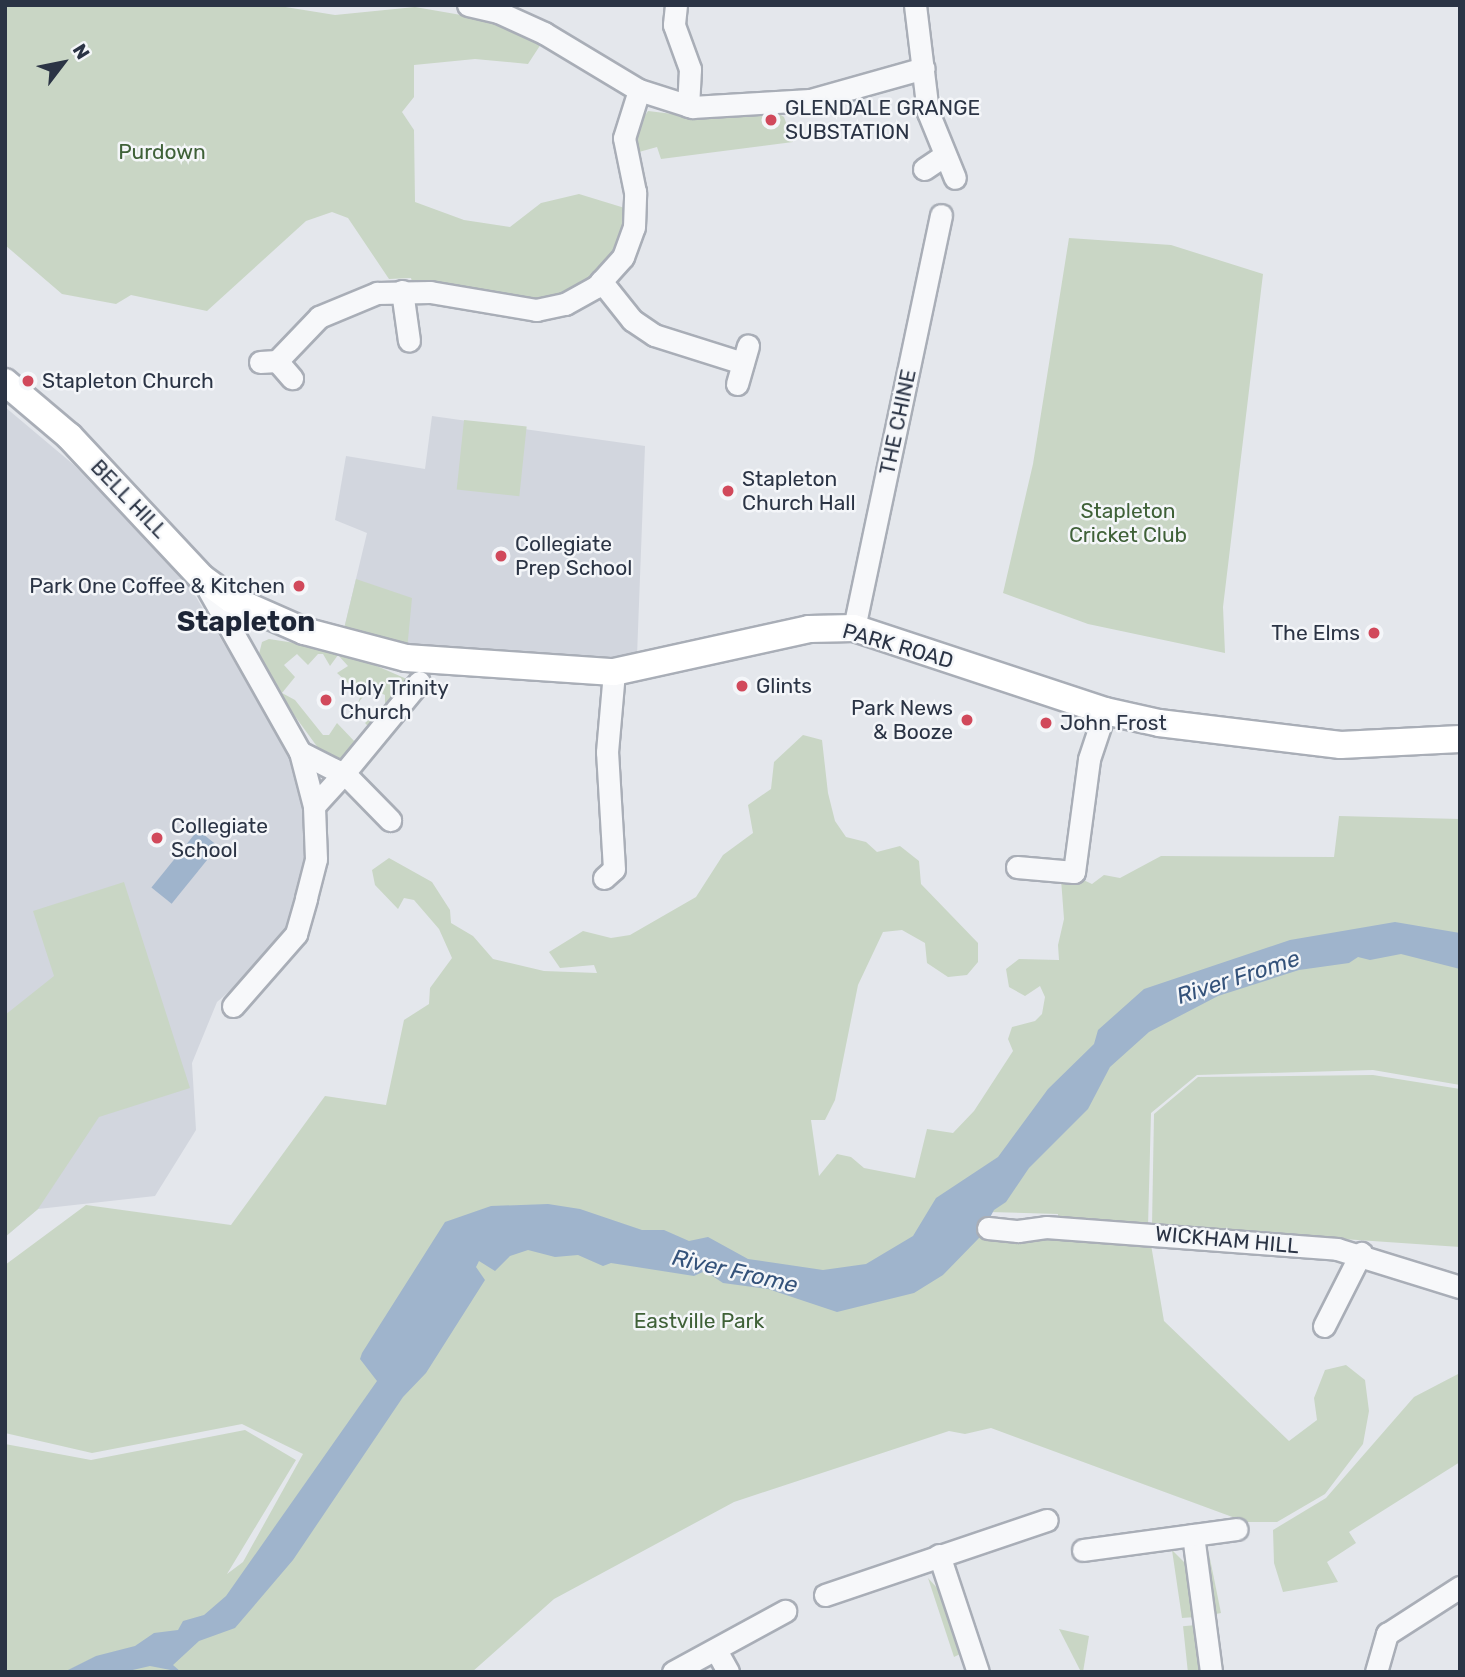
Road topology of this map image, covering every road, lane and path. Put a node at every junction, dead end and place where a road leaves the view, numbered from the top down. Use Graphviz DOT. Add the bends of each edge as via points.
graph roads {
  1 [pos="468,5"];
  2 [pos="676,5"];
  3 [pos="915,5"];
  4 [pos="924,68"];
  5 [pos="639,90"];
  6 [pos="688,106"];
  7 [pos="943,157"];
  8 [pos="924,169"];
  9 [pos="955,178"];
  10 [pos="941,215"];
  11 [pos="601,281"];
  12 [pos="402,291"];
  13 [pos="409,341"];
  14 [pos="292,378"];
  15 [pos="5,382"];
  16 [pos="737,384"];
  17 [pos="202,578"];
  18 [pos="255,611"];
  19 [pos="855,628"];
  20 [pos="240,650"];
  21 [pos="614,672"];
  22 [pos="419,682"];
  23 [pos="1105,711"];
  24 [pos="1460,739"];
  25 [pos="300,752"];
  26 [pos="344,773"];
  27 [pos="314,806"];
  28 [pos="390,820"];
  29 [pos="1017,867"];
  30 [pos="604,878"];
  31 [pos="233,1006"];
  32 [pos="988,1228"];
  33 [pos="1362,1253"];
  34 [pos="1460,1287"];
  35 [pos="1324,1326"];
  36 [pos="1047,1520"];
  37 [pos="1237,1530"];
  38 [pos="1193,1535"];
  39 [pos="1083,1550"];
  40 [pos="939,1555"];
  41 [pos="1460,1587"];
  42 [pos="825,1595"];
  43 [pos="785,1611"];
  44 [pos="716,1650"];
  45 [pos="673,1672"];
  46 [pos="728,1672"];
  47 [pos="978,1672"];
  48 [pos="1211,1672"];
  49 [pos="1376,1672"];
  1 -- 5 [label="street" via="498,12 544,33"];
  2 -- 6 [label="street" via="674,25 690,69"];
  3 -- 4 [label="street"];
  4 -- 6 [label="street" via="845,93 800,101"];
  4 -- 7 [label="street" via="928,112"];
  5 -- 6 [label="street"];
  5 -- 11 [label="street" via="624,138 635,192 634,227 623,257"];
  7 -- 8 [label="street"];
  7 -- 9 [label="street"];
  10 -- 19 [label="street, THE CHINE"];
  11 -- 12 [label="street" via="565,304 536,310"];
  11 -- 16 [label="street" via="626,314 654,335 746,355"];
  12 -- 13 [label="street"];
  12 -- 14 [label="street" via="377,293 334,309 306,327 268,362"];
  15 -- 17 [label="main road, BELL HILL" via="69,436"];
  17 -- 18 [label="main road, BELL HILL"];
  17 -- 20 [label="street"];
  18 -- 20 [label="street" via="243,629"];
  18 -- 21 [label="main road, PARK ROAD" via="304,631 419,660"];
  19 -- 21 [label="main road, PARK ROAD" via="809,629"];
  19 -- 23 [label="main road, PARK ROAD"];
  20 -- 25 [label="street"];
  21 -- 30 [label="street" via="607,752 614,870"];
  22 -- 26 [label="street"];
  23 -- 24 [label="main road, PARK ROAD" via="1202,730 1315,743 1381,746"];
  23 -- 29 [label="street" via="1089,759 1074,872"];
  25 -- 26 [label="street"];
  25 -- 27 [label="street"];
  26 -- 27 [label="street"];
  26 -- 28 [label="street"];
  27 -- 31 [label="street" via="316,859 296,934"];
  32 -- 33 [label="street, WICKHAM HILL" via="1157,1234"];
  33 -- 34 [label="street, WICKHAM HILL"];
  33 -- 35 [label="street"];
  36 -- 40 [label="street"];
  37 -- 38 [label="street"];
  38 -- 39 [label="street"];
  38 -- 48 [label="street"];
  40 -- 42 [label="street"];
  40 -- 47 [label="street"];
  41 -- 49 [label="street" via="1387,1634"];
  43 -- 44 [label="street"];
  44 -- 45 [label="street"];
  44 -- 46 [label="street"];
}
